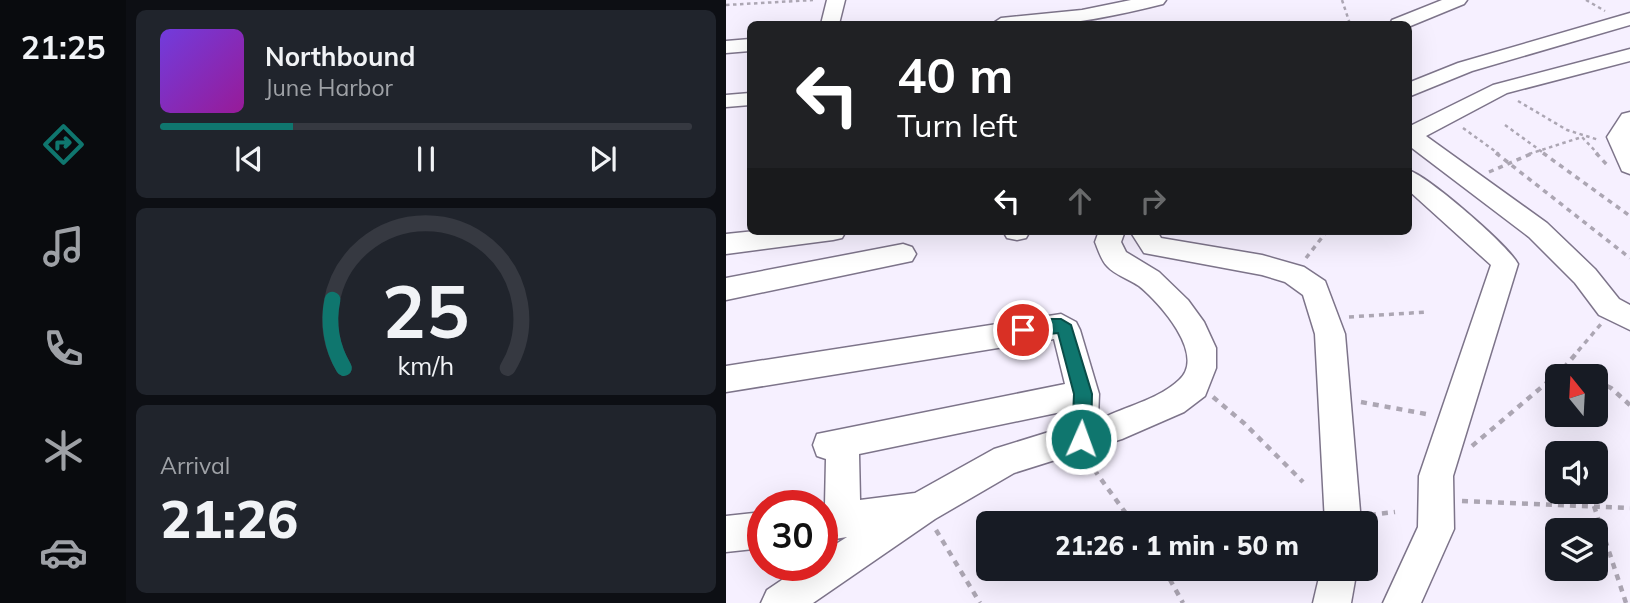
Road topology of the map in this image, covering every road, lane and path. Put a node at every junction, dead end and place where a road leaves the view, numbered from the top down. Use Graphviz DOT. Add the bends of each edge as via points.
graph roads {
  1 [pos="813,0"];
  2 [pos="836,0"];
  3 [pos="1157,0"];
  4 [pos="1342,0"];
  5 [pos="1477,0"];
  6 [pos="1455,1"];
  7 [pos="726,5"];
  8 [pos="1082,13"];
  9 [pos="1630,19"];
  10 [pos="831,21"];
  11 [pos="1023,21"];
  12 [pos="1349,21"];
  13 [pos="1406,21"];
  14 [pos="747,45"];
  15 [pos="726,47"];
  16 [pos="1630,55"];
  17 [pos="1412,88"];
  18 [pos="1500,89"];
  19 [pos="747,99"];
  20 [pos="726,100"];
  21 [pos="1448,115"];
  22 [pos="1630,119"];
  23 [pos="1505,125"];
  24 [pos="1412,133"];
  25 [pos="1412,136"];
  26 [pos="1582,137"];
  27 [pos="1537,150"];
  28 [pos="1620,159"];
  29 [pos="1509,163"];
  30 [pos="1471,180"];
  31 [pos="1412,181"];
  32 [pos="1630,216"];
  33 [pos="801,235"];
  34 [pos="1109,235"];
  35 [pos="1145,235"];
  36 [pos="1324,235"];
  37 [pos="726,244"];
  38 [pos="903,254"];
  39 [pos="1630,258"];
  40 [pos="1294,274"];
  41 [pos="726,289"];
  42 [pos="1427,312"];
  43 [pos="1623,315"];
  44 [pos="1326,319"];
  45 [pos="1567,364"];
  46 [pos="726,379"];
  47 [pos="1195,383"];
  48 [pos="1545,384"];
  49 [pos="1608,387"];
  50 [pos="1083,394"];
  51 [pos="1335,397"];
  52 [pos="1630,405"];
  53 [pos="1426,414"];
  54 [pos="1081,439"];
  55 [pos="1468,450"];
  56 [pos="1303,482"];
  57 [pos="834,490"];
  58 [pos="1436,500"];
  59 [pos="1594,506"];
  60 [pos="923,507"];
  61 [pos="1630,508"];
  62 [pos="1124,511"];
  63 [pos="1342,511"];
  64 [pos="838,521"];
  65 [pos="747,532"];
  66 [pos="726,534"];
  67 [pos="1171,581"];
  68 [pos="1337,581"];
  69 [pos="780,603"];
  70 [pos="980,603"];
  71 [pos="1183,603"];
  72 [pos="1332,603"];
  73 [pos="1402,603"];
  74 [pos="1626,603"];
  1 -- 7 [label="path"];
  2 -- 10 [label="street"];
  3 -- 8 [label="street"];
  4 -- 12 [label="path"];
  5 -- 6 [label="street"];
  6 -- 13 [label="street"];
  8 -- 11 [label="street"];
  9 -- 17 [label="street" via="1465,66"];
  14 -- 15 [label="street"];
  16 -- 18 [label="street"];
  18 -- 21 [label="street"];
  18 -- 26 [label="path" via="1546,120"];
  19 -- 20 [label="street"];
  21 -- 24 [label="street"];
  21 -- 29 [label="path"];
  22 -- 28 [label="street" via="1618,137"];
  23 -- 27 [label="path"];
  25 -- 30 [label="street"];
  26 -- 27 [label="path"];
  26 -- 28 [label="path"];
  26 -- 28 [label="path" via="1602,162"];
  27 -- 29 [label="path"];
  27 -- 32 [label="path"];
  29 -- 30 [label="path"];
  29 -- 39 [label="path"];
  30 -- 43 [label="street" via="1538,230 1609,307"];
  31 -- 58 [label="street" via="1492,246 1505,264 1436,477"];
  33 -- 37 [label="street"];
  34 -- 47 [label="street" via="1116,259 1149,279 1194,330 1201,348"];
  35 -- 40 [label="street" via="1153,246 1223,256"];
  36 -- 40 [label="path"];
  38 -- 41 [label="street"];
  40 -- 44 [label="street" via="1315,289"];
  42 -- 44 [label="path"];
  43 -- 45 [label="path" via="1587,338"];
  44 -- 51 [label="street"];
  46 -- 50 [label="street" via="1061,326 1066,330"];
  47 -- 54 [label="street" via="1173,402"];
  47 -- 56 [label="path" via="1245,424"];
  48 -- 55 [label="path"];
  49 -- 52 [label="path"];
  50 -- 54 [label="street"];
  50 -- 57 [label="street" via="836,444"];
  51 -- 53 [label="path"];
  51 -- 63 [label="street"];
  54 -- 60 [label="street" via="1006,460"];
  54 -- 62 [label="path" via="1088,463"];
  58 -- 59 [label="path"];
  58 -- 73 [label="street" via="1436,529"];
  59 -- 61 [label="path"];
  59 -- 74 [label="path"];
  60 -- 64 [label="street"];
  60 -- 69 [label="street"];
  60 -- 70 [label="path"];
  65 -- 66 [label="street"];
  67 -- 71 [label="path"];
  68 -- 72 [label="street"];
}
